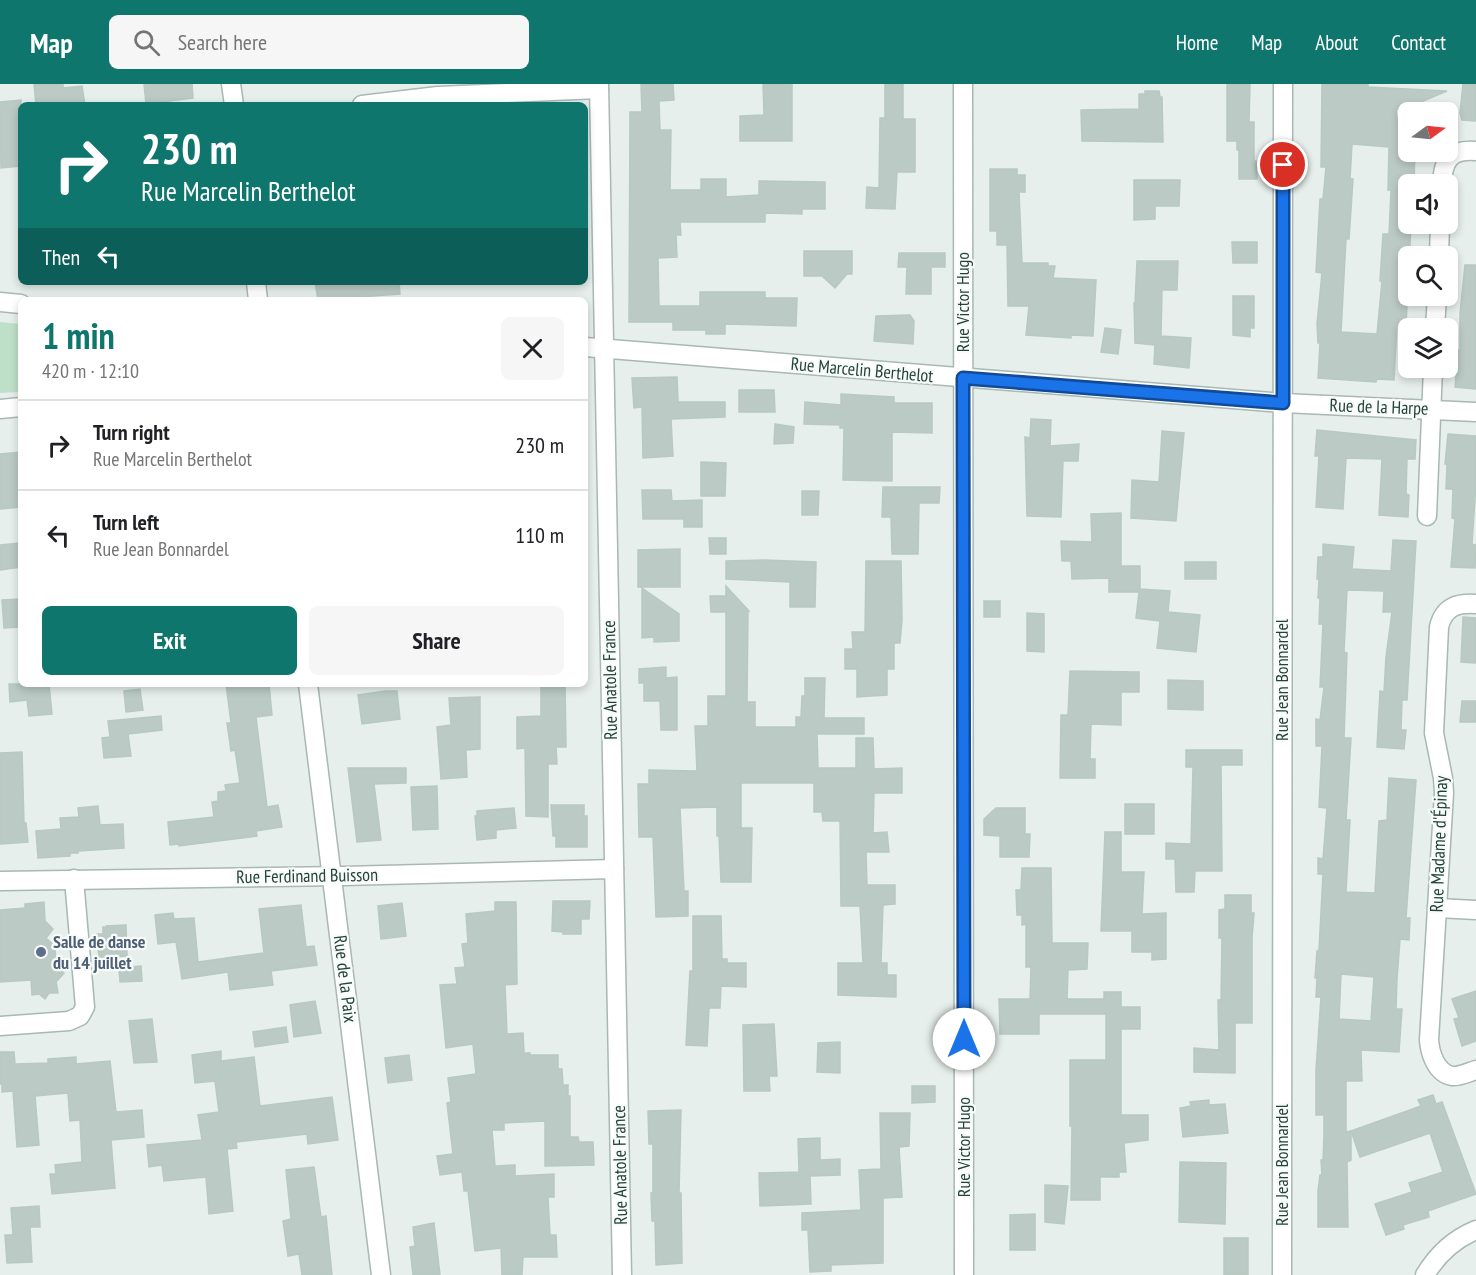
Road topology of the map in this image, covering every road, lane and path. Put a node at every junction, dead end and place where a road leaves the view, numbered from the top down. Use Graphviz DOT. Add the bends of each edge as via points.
graph roads {
  1 [pos="231,84"];
  2 [pos="963,84"];
  3 [pos="1283,84"];
  4 [pos="599,87"];
  5 [pos="234,102"];
  6 [pos="387,102"];
  7 [pos="1476,151"];
  8 [pos="1443,174"];
  9 [pos="0,302"];
  10 [pos="18,304"];
  11 [pos="588,347"];
  12 [pos="604,349"];
  13 [pos="963,378"];
  14 [pos="1433,378"];
  15 [pos="1283,403"];
  16 [pos="18,407"];
  17 [pos="0,409"];
  18 [pos="1431,409"];
  19 [pos="1476,412"];
  20 [pos="1427,516"];
  21 [pos="1476,604"];
  22 [pos="308,687"];
  23 [pos="614,869"];
  24 [pos="331,876"];
  25 [pos="74,879"];
  26 [pos="0,881"];
  27 [pos="1437,908"];
  28 [pos="1476,910"];
  29 [pos="0,1026"];
  30 [pos="1476,1070"];
  31 [pos="1476,1230"];
  32 [pos="381,1275"];
  33 [pos="622,1275"];
  34 [pos="964,1275"];
  35 [pos="1282,1275"];
  36 [pos="1425,1275"];
  1 -- 5 [label="street"];
  2 -- 13 [label="street, Rue Victor Hugo"];
  3 -- 15 [label="street, Rue Jean Bonnardel"];
  4 -- 6 [label="street"];
  4 -- 12 [label="street, Rue Anatole France"];
  7 -- 8 [label="street" via="1452,155"];
  9 -- 10 [label="street"];
  11 -- 12 [label="street, Rue Marcelin Berthelot"];
  12 -- 13 [label="street, Rue Marcelin Berthelot"];
  12 -- 23 [label="street, Rue Anatole France"];
  13 -- 15 [label="street, Rue Marcelin Berthelot"];
  13 -- 34 [label="street, Rue Victor Hugo"];
  14 -- 18 [label="street"];
  15 -- 18 [label="street, Rue de la Harpe"];
  15 -- 35 [label="street, Rue Jean Bonnardel"];
  16 -- 17 [label="street"];
  18 -- 19 [label="street, Rue de la Harpe"];
  18 -- 20 [label="street"];
  21 -- 27 [label="street, Rue Madame d'Épinay" via="1455,605 1445,613 1439,627 1434,733 1444,793"];
  22 -- 24 [label="street, Rue de la Paix"];
  23 -- 24 [label="street, Rue Ferdinand Buisson"];
  23 -- 33 [label="street, Rue Anatole France"];
  24 -- 25 [label="street, Rue Ferdinand Buisson"];
  24 -- 32 [label="street, Rue de la Paix"];
  25 -- 26 [label="street, Rue Ferdinand Buisson"];
  25 -- 29 [label="street" via="85,1007 80,1016 69,1021"];
  27 -- 28 [label="street"];
  27 -- 30 [label="street, Rue Madame d'Épinay" via="1430,1050 1437,1066 1448,1075"];
  31 -- 36 [label="street" via="1449,1246"];
}
